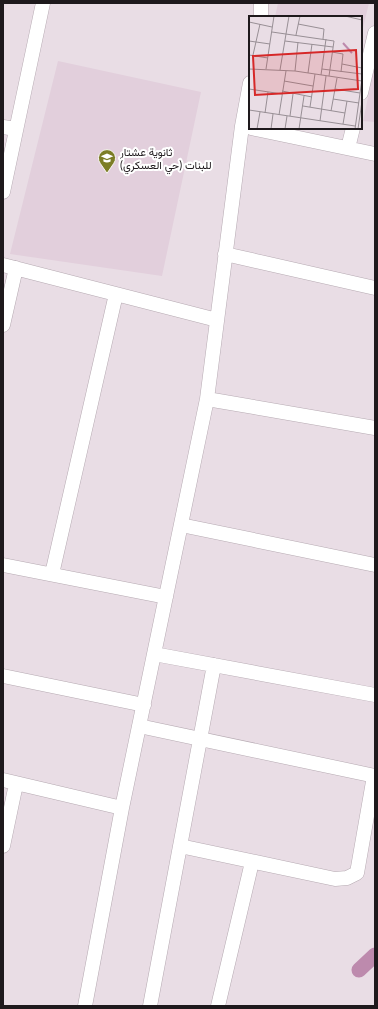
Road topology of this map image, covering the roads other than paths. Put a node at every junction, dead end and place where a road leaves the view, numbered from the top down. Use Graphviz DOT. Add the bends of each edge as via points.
graph roads {
  1 [pos="43,3"];
  2 [pos="261,3"];
  3 [pos="261,16"];
  4 [pos="375,33"];
  5 [pos="362,89"];
  6 [pos="249,105"];
  7 [pos="248,127"];
  8 [pos="10,128"];
  9 [pos="258,129"];
  10 [pos="353,129"];
  11 [pos="348,148"];
  12 [pos="375,154"];
  13 [pos="3,192"];
  14 [pos="225,254"];
  15 [pos="10,267"];
  16 [pos="375,288"];
  17 [pos="116,294"];
  18 [pos="217,320"];
  19 [pos="3,325"];
  20 [pos="207,399"];
  21 [pos="375,428"];
  22 [pos="181,525"];
  23 [pos="375,564"];
  24 [pos="3,565"];
  25 [pos="52,574"];
  26 [pos="166,597"];
  27 [pos="154,654"];
  28 [pos="214,665"];
  29 [pos="3,676"];
  30 [pos="375,695"];
  31 [pos="144,705"];
  32 [pos="139,726"];
  33 [pos="201,739"];
  34 [pos="375,776"];
  35 [pos="10,782"];
  36 [pos="122,808"];
  37 [pos="3,846"];
  38 [pos="180,846"];
  39 [pos="252,862"];
  40 [pos="85,1006"];
  41 [pos="150,1006"];
  42 [pos="218,1006"];
  1 -- 8 [label="street"];
  2 -- 3 [label="street"];
  4 -- 5 [label="street"];
  6 -- 7 [label="street"];
  7 -- 14 [label="street"];
  8 -- 13 [label="street"];
  9 -- 11 [label="street"];
  10 -- 11 [label="street"];
  11 -- 12 [label="street"];
  14 -- 16 [label="street"];
  14 -- 18 [label="street"];
  15 -- 17 [label="street"];
  15 -- 19 [label="street"];
  17 -- 18 [label="street"];
  17 -- 25 [label="street"];
  18 -- 20 [label="street"];
  20 -- 21 [label="street"];
  20 -- 22 [label="street"];
  22 -- 23 [label="street"];
  22 -- 26 [label="street"];
  24 -- 25 [label="street"];
  25 -- 26 [label="street"];
  26 -- 27 [label="street"];
  27 -- 28 [label="street"];
  27 -- 31 [label="street"];
  28 -- 30 [label="street"];
  28 -- 33 [label="street"];
  29 -- 31 [label="street"];
  31 -- 32 [label="street"];
  32 -- 33 [label="street"];
  32 -- 36 [label="street"];
  33 -- 34 [label="street"];
  33 -- 38 [label="street"];
  34 -- 39 [label="street" via="357,873 335,880"];
  35 -- 36 [label="street"];
  35 -- 37 [label="street"];
  36 -- 40 [label="street"];
  38 -- 39 [label="street"];
  38 -- 41 [label="street"];
  39 -- 42 [label="street"];
}
